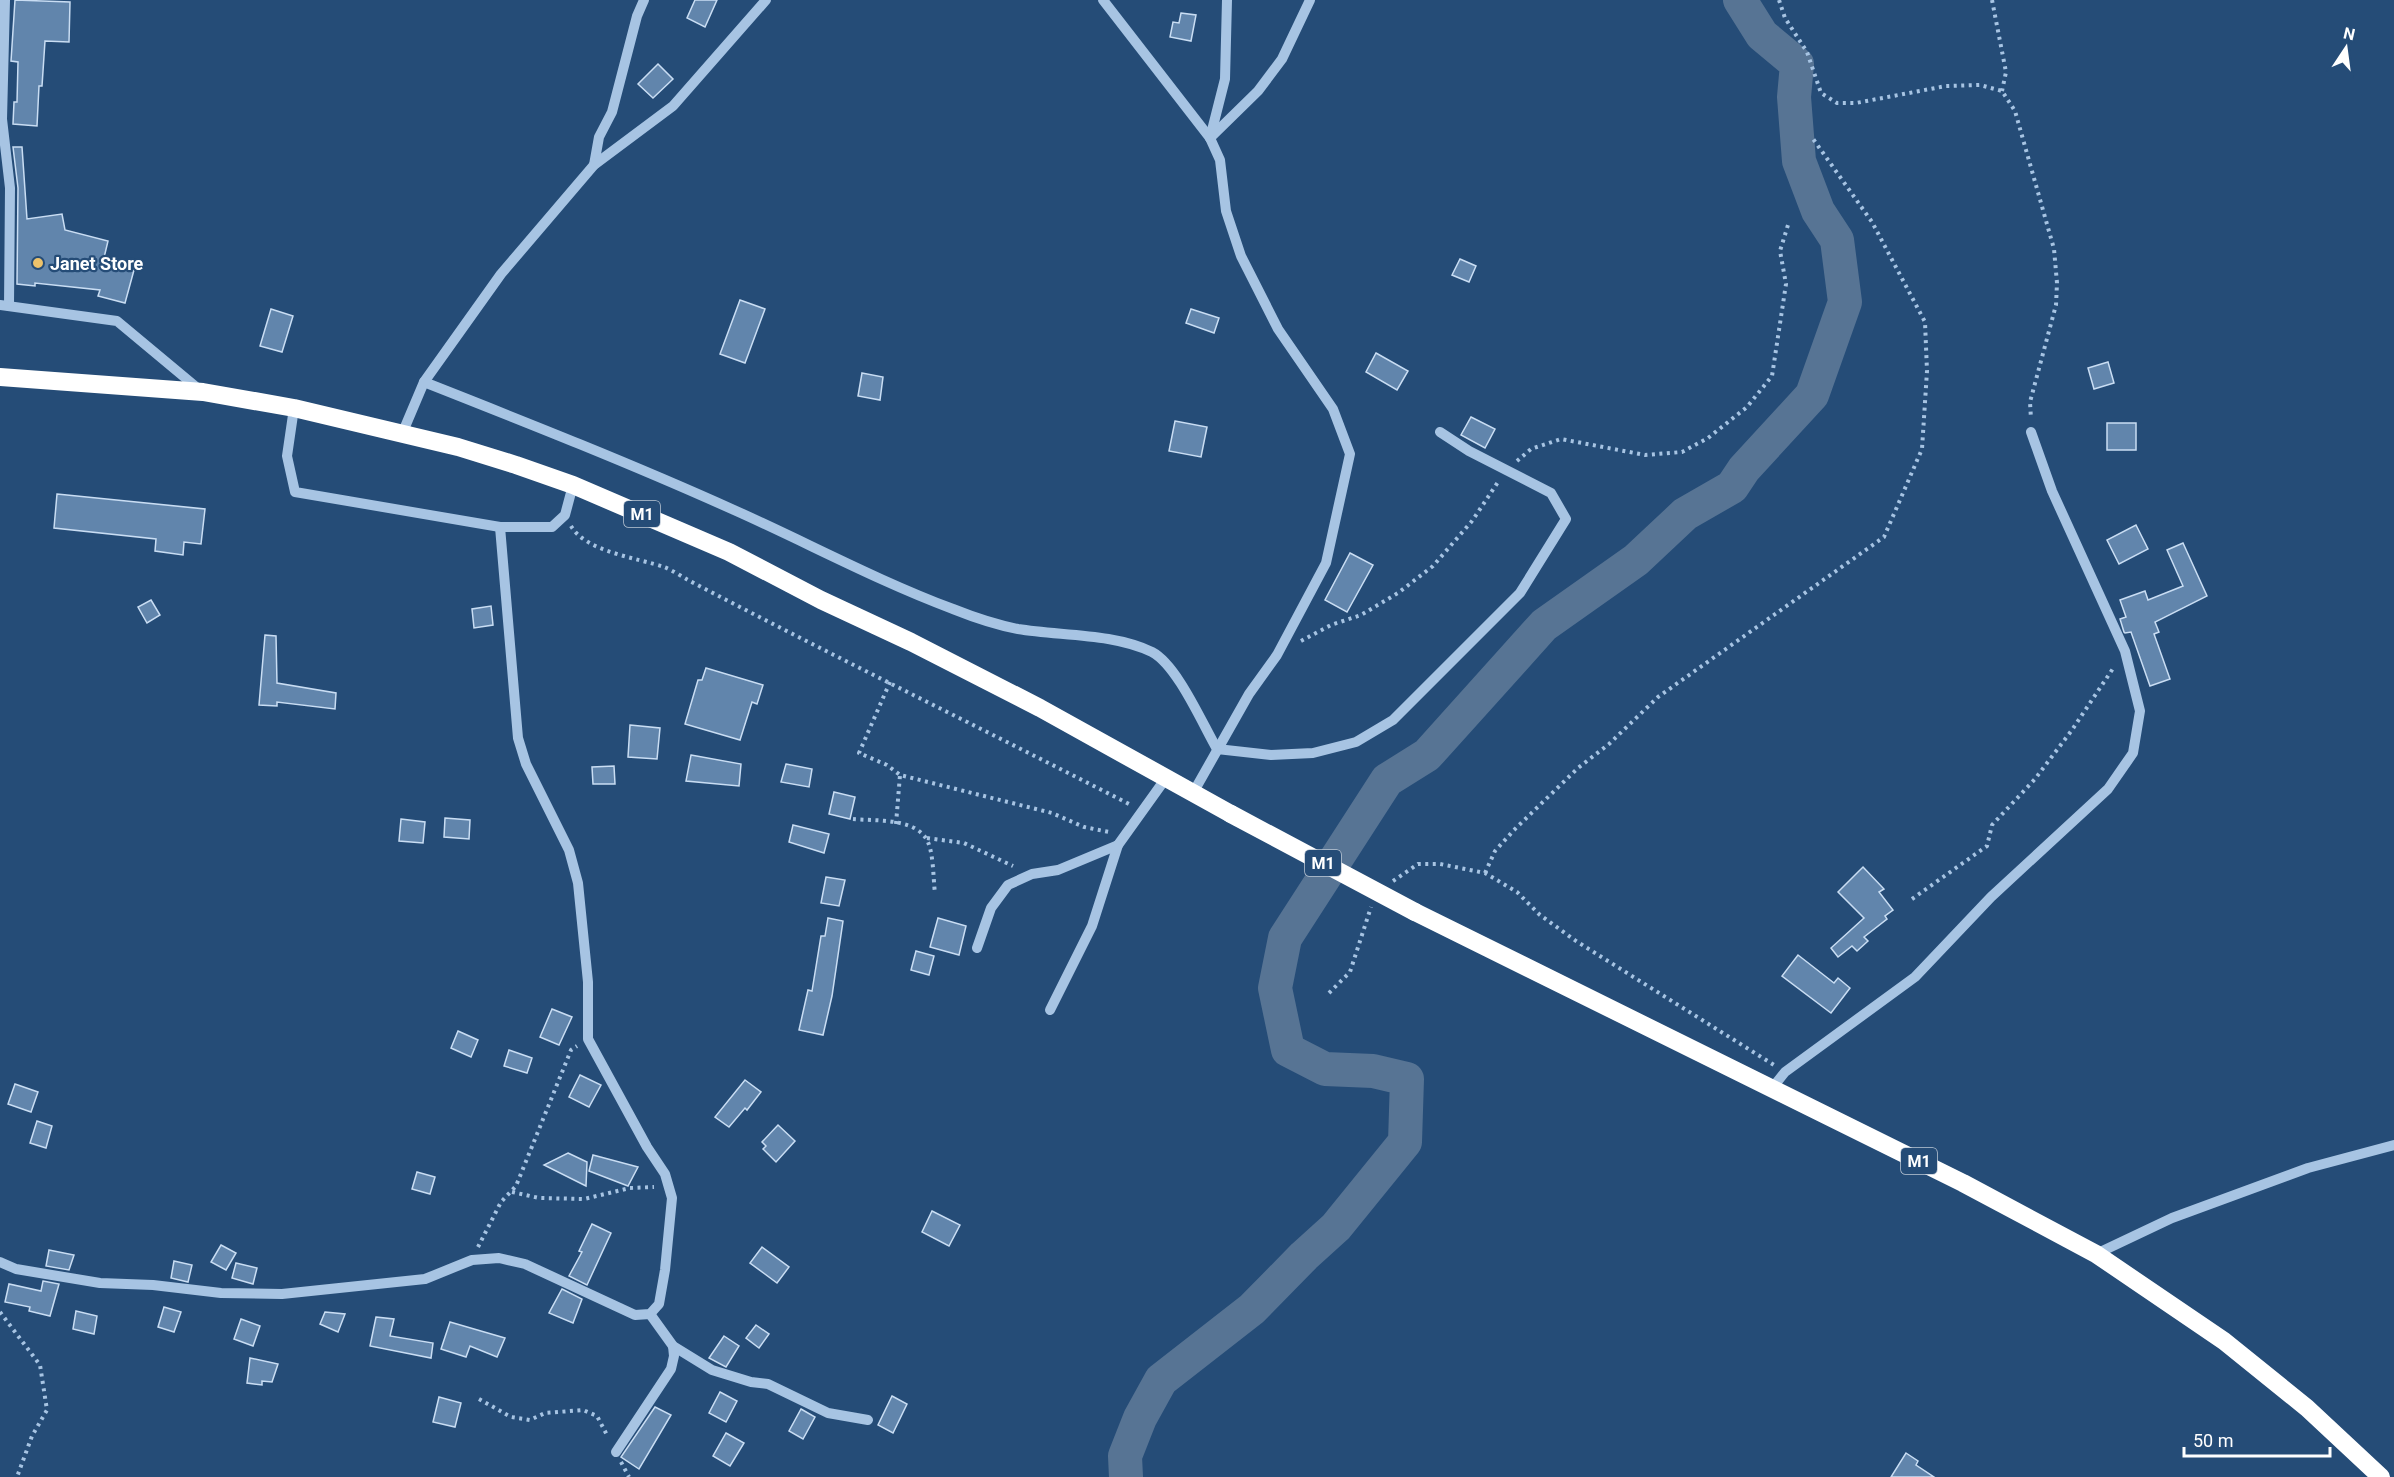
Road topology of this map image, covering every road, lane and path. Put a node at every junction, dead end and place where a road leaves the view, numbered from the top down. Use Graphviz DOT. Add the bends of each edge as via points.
graph roads {
  1 [pos="5,0"];
  2 [pos="644,0"];
  3 [pos="766,0"];
  4 [pos="1103,0"];
  5 [pos="1227,0"];
  6 [pos="1310,0"];
  7 [pos="1779,0"];
  8 [pos="1992,0"];
  9 [pos="2002,91"];
  10 [pos="1811,136"];
  11 [pos="1210,138"];
  12 [pos="594,165"];
  13 [pos="1788,225"];
  14 [pos="5,305"];
  15 [pos="0,377"];
  16 [pos="424,382"];
  17 [pos="203,392"];
  18 [pos="294,408"];
  19 [pos="1440,432"];
  20 [pos="2031,432"];
  21 [pos="402,434"];
  22 [pos="1507,468"];
  23 [pos="573,485"];
  24 [pos="564,515"];
  25 [pos="500,527"];
  26 [pos="2125,651"];
  27 [pos="1277,655"];
  28 [pos="890,682"];
  29 [pos="1217,749"];
  30 [pos="900,775"];
  31 [pos="1166,778"];
  32 [pos="1193,793"];
  33 [pos="1142,810"];
  34 [pos="853,819"];
  35 [pos="896,824"];
  36 [pos="1124,835"];
  37 [pos="927,838"];
  38 [pos="1118,845"];
  39 [pos="1485,873"];
  40 [pos="1032,874"];
  41 [pos="1388,887"];
  42 [pos="935,893"];
  43 [pos="1912,899"];
  44 [pos="1375,902"];
  45 [pos="977,948"];
  46 [pos="1329,993"];
  47 [pos="1050,1010"];
  48 [pos="588,1039"];
  49 [pos="1785,1072"];
  50 [pos="1773,1087"];
  51 [pos="2394,1145"];
  52 [pos="668,1184"];
  53 [pos="512,1192"];
  54 [pos="2096,1254"];
  55 [pos="472,1260"];
  56 [pos="0,1262"];
  57 [pos="0,1312"];
  58 [pos="650,1314"];
  59 [pos="673,1346"];
  60 [pos="479,1399"];
  61 [pos="868,1420"];
  62 [pos="616,1452"];
  63 [pos="17,1477"];
  64 [pos="629,1477"];
  65 [pos="2381,1477"];
  1 -- 14 [label="street" via="2,119 10,188"];
  2 -- 12 [label="street" via="612,112 599,137"];
  3 -- 12 [label="street" via="674,106"];
  4 -- 11 [label="street"];
  5 -- 11 [label="street" via="1225,79"];
  6 -- 11 [label="street" via="1282,59 1258,91"];
  7 -- 9 [label="path" via="1785,18 1807,52 1821,93 1837,103 1946,86 1980,85"];
  8 -- 9 [label="path" via="2006,72"];
  9 -- 20 [label="path" via="2015,111 2055,260 2056,305 2030,402"];
  10 -- 39 [label="path" via="1872,222 1925,322 1927,370 1922,448 1884,537 1658,697 1514,830 1495,851"];
  11 -- 27 [label="street" via="1220,160 1226,211 1241,256 1278,329 1333,409 1350,454 1326,563"];
  12 -- 16 [label="street" via="501,274"];
  13 -- 22 [label="path" via="1780,250 1786,284 1772,375 1747,407 1708,438 1682,452 1645,455 1561,439 1531,449"];
  14 -- 17 [label="street" via="117,321"];
  15 -- 17 [label="highway, M1"];
  16 -- 21 [label="street"];
  16 -- 29 [label="street" via="647,471 867,574 955,610 1017,628 1078,635 1153,653 1171,669"];
  17 -- 18 [label="highway, M1"];
  18 -- 21 [label="highway, M1"];
  18 -- 25 [label="street" via="287,456 295,492"];
  19 -- 22 [label="street" via="1469,451"];
  20 -- 26 [label="street" via="2052,491"];
  21 -- 23 [label="highway, M1" via="470,451"];
  22 -- 27 [label="path" via="1472,521 1433,566 1361,615 1330,625"];
  22 -- 29 [label="street" via="1551,493 1566,519 1520,593 1393,720 1356,742 1313,753 1271,755"];
  23 -- 24 [label="street"];
  23 -- 31 [label="highway, M1" via="729,552 1040,708"];
  24 -- 25 [label="street" via="552,527"];
  24 -- 28 [label="path" via="576,534 622,557 664,567 846,663"];
  25 -- 48 [label="street" via="518,738 526,764 569,850 578,883 588,982"];
  26 -- 43 [label="path" via="2035,779 1992,825 1987,846"];
  26 -- 49 [label="street" via="2140,711 2133,753 2108,789 1991,897 1915,977"];
  27 -- 29 [label="street"];
  28 -- 30 [label="path" via="859,753"];
  28 -- 33 [label="path"];
  29 -- 32 [label="street"];
  30 -- 35 [label="path"];
  30 -- 36 [label="path"];
  31 -- 32 [label="highway, M1"];
  31 -- 33 [label="street"];
  32 -- 50 [label="highway, M1, bridge" via="1415,912"];
  33 -- 36 [label="street"];
  34 -- 35 [label="path"];
  35 -- 37 [label="path" via="913,826"];
  36 -- 38 [label="street"];
  37 -- 40 [label="path" via="964,843"];
  37 -- 42 [label="path"];
  38 -- 40 [label="street" via="1058,870"];
  38 -- 47 [label="street" via="1092,927"];
  39 -- 41 [label="path" via="1418,864"];
  39 -- 49 [label="path" via="1517,892 1540,915 1576,940"];
  40 -- 45 [label="street" via="1008,885 992,908"];
  44 -- 46 [label="path" via="1350,972"];
  48 -- 52 [label="street"];
  48 -- 53 [label="path" via="571,1050"];
  49 -- 50 [label="street"];
  50 -- 54 [label="highway, M1"];
  51 -- 54 [label="street" via="2308,1168 2172,1218"];
  52 -- 53 [label="path" via="584,1199 539,1198"];
  52 -- 58 [label="street" via="672,1198 665,1270 658,1304"];
  53 -- 55 [label="path" via="501,1202"];
  54 -- 65 [label="highway, M1" via="2224,1341 2307,1408"];
  55 -- 56 [label="street" via="424,1279 282,1294 100,1283 16,1269"];
  55 -- 58 [label="street" via="499,1258 525,1264 635,1315"];
  57 -- 63 [label="path" via="40,1365 47,1410 32,1436"];
  58 -- 59 [label="street"];
  59 -- 61 [label="street" via="712,1370 768,1384 828,1413"];
  59 -- 62 [label="street" via="671,1369"];
  60 -- 62 [label="path" via="511,1417 530,1420 545,1413 583,1410 597,1416"];
  62 -- 64 [label="path"];
}
